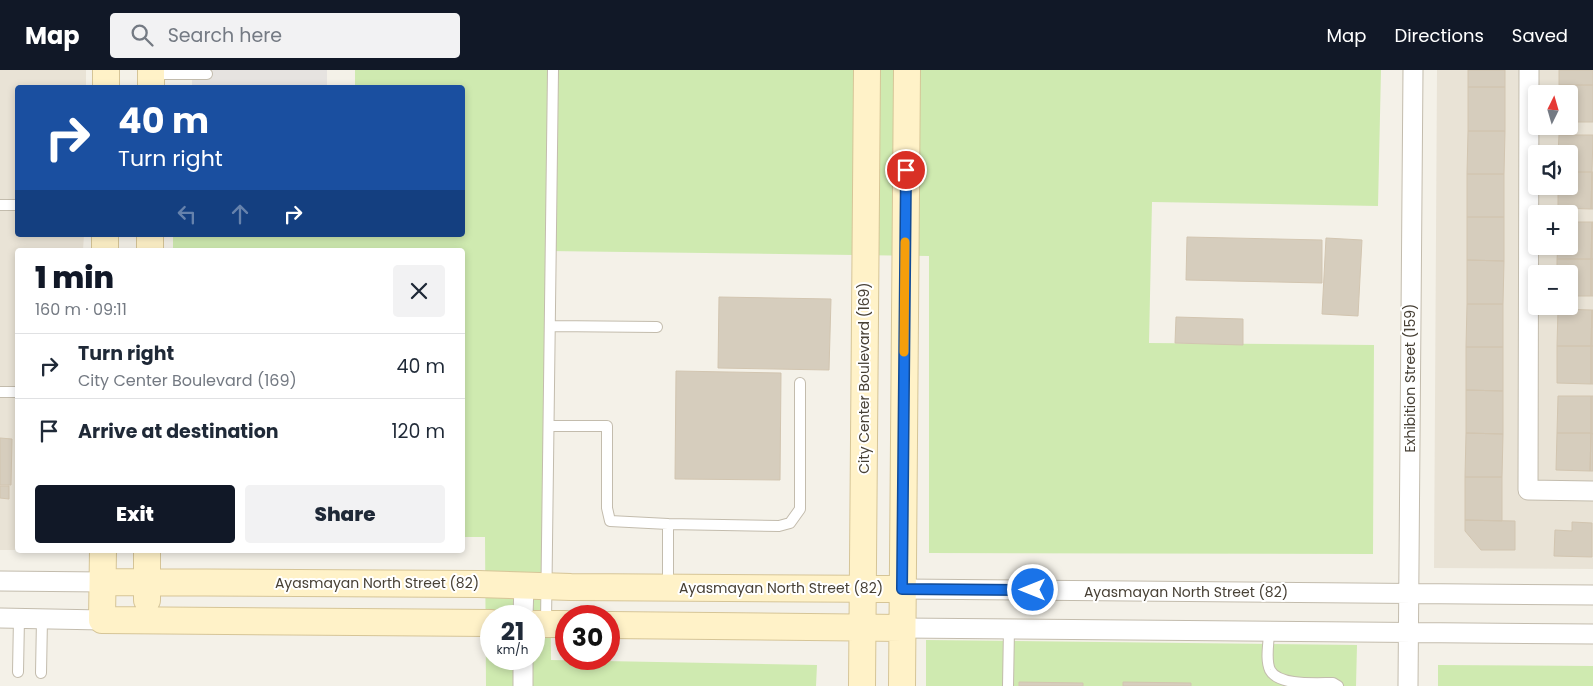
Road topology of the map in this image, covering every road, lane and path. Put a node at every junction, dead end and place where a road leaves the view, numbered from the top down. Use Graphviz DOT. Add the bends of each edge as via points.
graph roads {
  1 [pos="106,70"];
  2 [pos="552,70"];
  3 [pos="867,70"];
  4 [pos="907,70"];
  5 [pos="1413,70"];
  6 [pos="1529,70"];
  7 [pos="207,74"];
  8 [pos="151,77"];
  9 [pos="106,85"];
  10 [pos="0,205"];
  11 [pos="15,205"];
  12 [pos="550,326"];
  13 [pos="657,327"];
  14 [pos="800,383"];
  15 [pos="0,392"];
  16 [pos="15,392"];
  17 [pos="548,426"];
  18 [pos="1593,491"];
  19 [pos="668,524"];
  20 [pos="103,553"];
  21 [pos="147,553"];
  22 [pos="0,581"];
  23 [pos="102,582"];
  24 [pos="147,583"];
  25 [pos="535,586"];
  26 [pos="668,587"];
  27 [pos="862,589"];
  28 [pos="902,589"];
  29 [pos="1408,594"];
  30 [pos="1593,595"];
  31 [pos="539,605"];
  32 [pos="0,618"];
  33 [pos="19,618"];
  34 [pos="42,619"];
  35 [pos="102,620"];
  36 [pos="146,621"];
  37 [pos="480,623"];
  38 [pos="620,624"];
  39 [pos="862,627"];
  40 [pos="902,628"];
  41 [pos="1009,628"];
  42 [pos="1269,631"];
  43 [pos="1408,632"];
  44 [pos="1593,634"];
  45 [pos="523,670"];
  46 [pos="18,672"];
  47 [pos="41,673"];
  48 [pos="523,686"];
  49 [pos="862,686"];
  50 [pos="902,686"];
  51 [pos="1008,686"];
  52 [pos="1338,686"];
  53 [pos="1408,686"];
  1 -- 9 [label="street"];
  2 -- 12 [label="lane"];
  3 -- 27 [label="street, City Center Boulevard (169)"];
  4 -- 28 [label="street"];
  5 -- 29 [label="street, Exhibition Street (159)"];
  6 -- 18 [label="street" via="1528,490"];
  7 -- 8 [label="lane"];
  10 -- 11 [label="lane"];
  12 -- 13 [label="lane"];
  12 -- 17 [label="lane"];
  14 -- 19 [label="lane" via="800,509 790,523 780,526"];
  15 -- 16 [label="lane"];
  17 -- 19 [label="lane" via="607,426 607,508 610,521"];
  17 -- 25 [label="lane"];
  19 -- 26 [label="lane"];
  20 -- 23 [label="street"];
  21 -- 24 [label="street"];
  22 -- 23 [label="street, Ayasmayan North Street (82)"];
  23 -- 24 [label="street, Ayasmayan North Street (82)"];
  23 -- 35 [label="street"];
  24 -- 25 [label="street, Ayasmayan North Street (82)"];
  24 -- 36 [label="street"];
  25 -- 26 [label="street, Ayasmayan North Street (82)"];
  25 -- 31 [label="street"];
  26 -- 27 [label="street, Ayasmayan North Street (82)"];
  27 -- 28 [label="street, Ayasmayan North Street (82)"];
  27 -- 39 [label="street, City Center Boulevard (169)"];
  28 -- 29 [label="street, Ayasmayan North Street (82)"];
  28 -- 40 [label="street"];
  29 -- 30 [label="street, Ayasmayan North Street (82)"];
  29 -- 43 [label="street, Exhibition Street (159)"];
  32 -- 33 [label="street"];
  33 -- 34 [label="street"];
  33 -- 46 [label="lane"];
  34 -- 35 [label="street"];
  34 -- 47 [label="lane"];
  35 -- 36 [label="street"];
  36 -- 37 [label="street"];
  38 -- 39 [label="street"];
  39 -- 40 [label="street"];
  39 -- 49 [label="street, City Center Boulevard (169)"];
  40 -- 41 [label="street"];
  40 -- 50 [label="street"];
  41 -- 42 [label="street"];
  41 -- 51 [label="lane"];
  42 -- 43 [label="street"];
  42 -- 52 [label="lane" via="1268,662 1275,677 1284,682 1333,683"];
  43 -- 44 [label="street"];
  43 -- 53 [label="street, Exhibition Street (159)"];
  45 -- 48 [label="street"];
}
